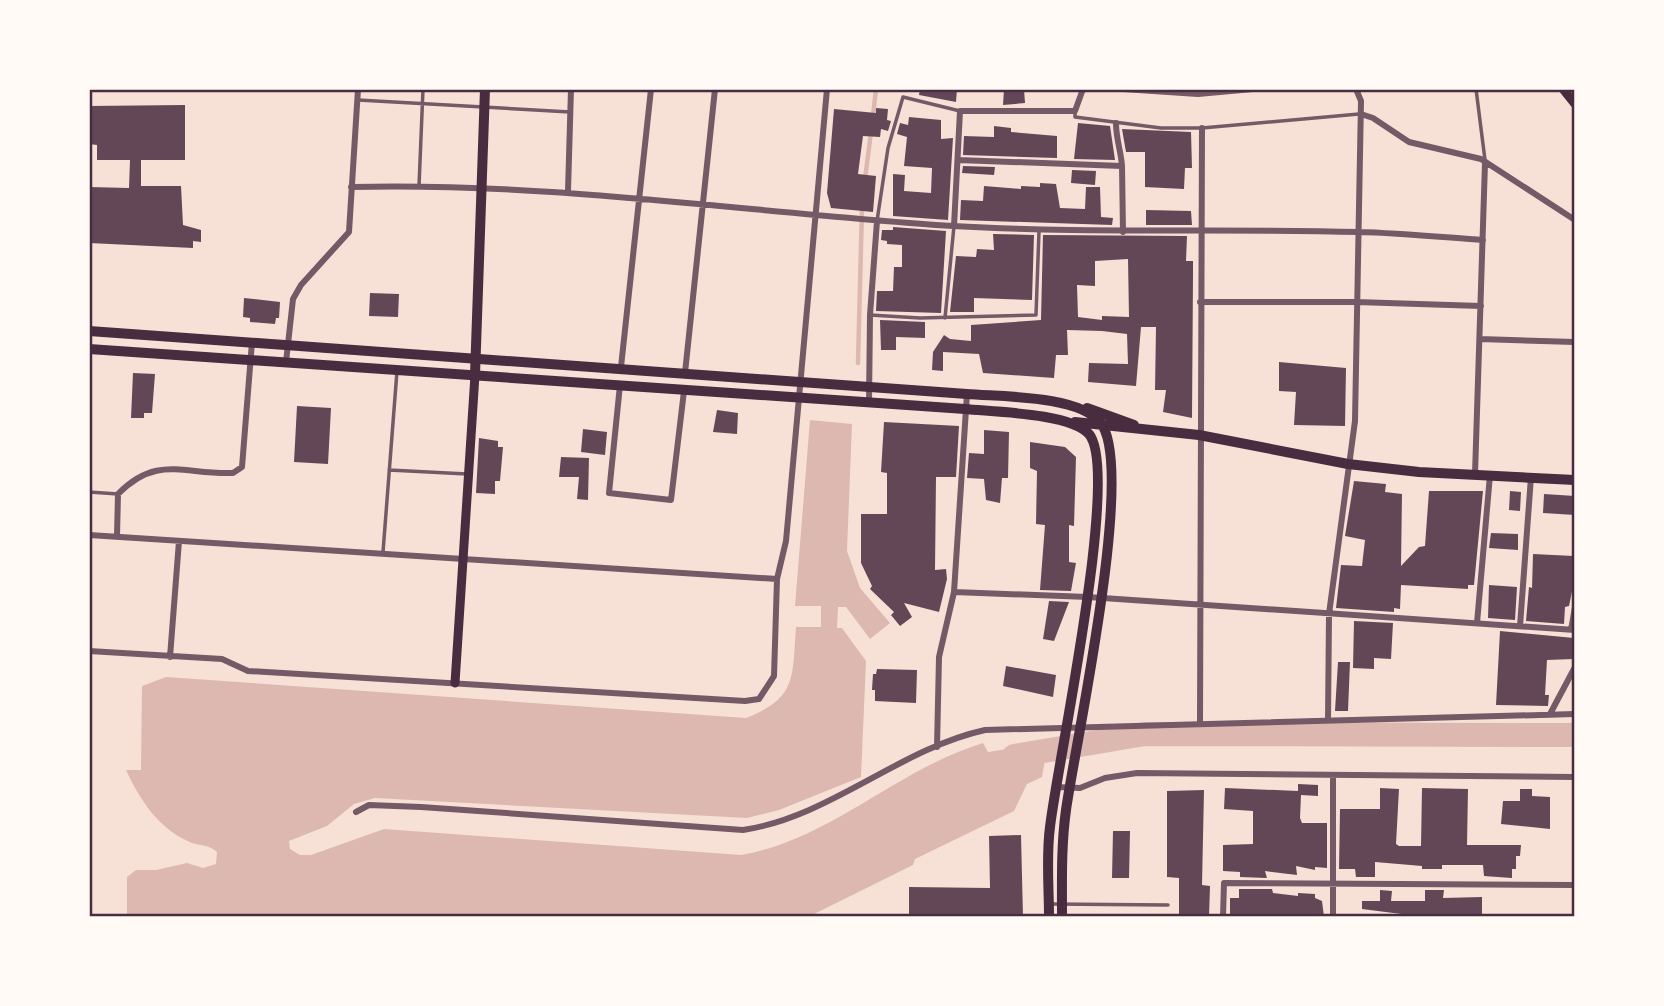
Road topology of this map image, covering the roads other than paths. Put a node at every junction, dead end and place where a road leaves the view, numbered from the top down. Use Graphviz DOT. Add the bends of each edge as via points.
graph roads {
  1 [pos="358,89"];
  2 [pos="423,89"];
  3 [pos="485,89"];
  4 [pos="571,89"];
  5 [pos="651,89"];
  6 [pos="715,89"];
  7 [pos="827,89"];
  8 [pos="1083,89"];
  9 [pos="1122,89"];
  10 [pos="1253,89"];
  11 [pos="1356,89"];
  12 [pos="1476,89"];
  13 [pos="1563,89"];
  14 [pos="356,100"];
  15 [pos="422,104"];
  16 [pos="1575,104"];
  17 [pos="484,108"];
  18 [pos="960,111"];
  19 [pos="1075,111"];
  20 [pos="570,112"];
  21 [pos="1361,114"];
  22 [pos="1116,123"];
  23 [pos="1202,128"];
  24 [pos="958,160"];
  25 [pos="1485,163"];
  26 [pos="1122,166"];
  27 [pos="419,186"];
  28 [pos="351,187"];
  29 [pos="482,188"];
  30 [pos="568,191"];
  31 [pos="638,197"];
  32 [pos="702,203"];
  33 [pos="815,215"];
  34 [pos="1575,220"];
  35 [pos="877,221"];
  36 [pos="954,226"];
  37 [pos="1039,231"];
  38 [pos="1123,232"];
  39 [pos="1201,232"];
  40 [pos="1358,232"];
  41 [pos="1483,240"];
  42 [pos="1200,302"];
  43 [pos="1356,302"];
  44 [pos="1481,306"];
  45 [pos="870,315"];
  46 [pos="945,318"];
  47 [pos="89,331"];
  48 [pos="1480,339"];
  49 [pos="252,342"];
  50 [pos="1575,342"];
  51 [pos="288,344"];
  52 [pos="89,349"];
  53 [pos="476,357"];
  54 [pos="250,360"];
  55 [pos="286,362"];
  56 [pos="621,367"];
  57 [pos="397,369"];
  58 [pos="685,373"];
  59 [pos="475,375"];
  60 [pos="800,382"];
  61 [pos="620,385"];
  62 [pos="870,386"];
  63 [pos="684,391"];
  64 [pos="967,394"];
  65 [pos="798,398"];
  66 [pos="869,403"];
  67 [pos="1065,405"];
  68 [pos="965,410"];
  69 [pos="1062,421"];
  70 [pos="1102,425"];
  71 [pos="1150,429"];
  72 [pos="1199,435"];
  73 [pos="1349,464"];
  74 [pos="1110,466"];
  75 [pos="389,470"];
  76 [pos="468,474"];
  77 [pos="1475,474"];
  78 [pos="1490,475"];
  79 [pos="1531,477"];
  80 [pos="1575,480"];
  81 [pos="89,492"];
  82 [pos="118,494"];
  83 [pos="89,534"];
  84 [pos="117,536"];
  85 [pos="179,541"];
  86 [pos="383,552"];
  87 [pos="464,558"];
  88 [pos="777,579"];
  89 [pos="954,592"];
  90 [pos="1088,597"];
  91 [pos="1101,598"];
  92 [pos="1200,606"];
  93 [pos="1575,607"];
  94 [pos="1329,614"];
  95 [pos="1477,624"];
  96 [pos="1520,626"];
  97 [pos="1573,630"];
  98 [pos="89,651"];
  99 [pos="170,657"];
  100 [pos="1575,667"];
  101 [pos="456,683"];
  102 [pos="1550,714"];
  103 [pos="1575,714"];
  104 [pos="1328,720"];
  105 [pos="1200,722"];
  106 [pos="1066,730"];
  107 [pos="1078,730"];
  108 [pos="937,747"];
  109 [pos="1333,775"];
  110 [pos="1575,777"];
  111 [pos="1057,784"];
  112 [pos="1070,784"];
  113 [pos="356,812"];
  114 [pos="1333,884"];
  115 [pos="1575,885"];
  116 [pos="1049,904"];
  117 [pos="1062,904"];
  118 [pos="1168,905"];
  119 [pos="1049,917"];
  120 [pos="1062,917"];
  121 [pos="1223,917"];
  122 [pos="1333,917"];
  1 -- 14 [label="street"];
  2 -- 15 [label="lane"];
  3 -- 17 [label="main road"];
  4 -- 20 [label="street"];
  5 -- 31 [label="street"];
  6 -- 32 [label="street"];
  7 -- 33 [label="street"];
  8 -- 19 [label="street"];
  9 -- 10 [label="street" via="1198,94"];
  11 -- 21 [label="street" via="1362,101"];
  12 -- 25 [label="lane"];
  13 -- 16 [label="main road"];
  14 -- 15 [label="lane"];
  14 -- 28 [label="street"];
  15 -- 17 [label="lane"];
  15 -- 27 [label="lane"];
  17 -- 20 [label="lane"];
  17 -- 29 [label="main road"];
  18 -- 19 [label="street"];
  18 -- 24 [label="street"];
  18 -- 35 [label="lane" via="903,97 888,148"];
  19 -- 22 [label="lane" via="1075,117"];
  20 -- 30 [label="street"];
  21 -- 23 [label="lane"];
  21 -- 25 [label="street" via="1409,142"];
  21 -- 40 [label="street"];
  22 -- 23 [label="lane"];
  22 -- 26 [label="street"];
  23 -- 39 [label="street"];
  24 -- 26 [label="street"];
  24 -- 36 [label="street"];
  25 -- 34 [label="street"];
  25 -- 41 [label="street"];
  26 -- 38 [label="street"];
  27 -- 28 [label="street"];
  27 -- 29 [label="street"];
  28 -- 51 [label="street" via="349,232 293,299"];
  29 -- 30 [label="street"];
  29 -- 53 [label="main road"];
  30 -- 31 [label="street"];
  31 -- 32 [label="street"];
  31 -- 56 [label="street"];
  32 -- 33 [label="street"];
  32 -- 58 [label="street"];
  33 -- 35 [label="street"];
  33 -- 60 [label="street"];
  35 -- 36 [label="street"];
  35 -- 45 [label="street"];
  36 -- 37 [label="street"];
  36 -- 46 [label="lane"];
  37 -- 38 [label="street"];
  37 -- 46 [label="lane" via="1036,315"];
  38 -- 39 [label="street"];
  39 -- 40 [label="street"];
  39 -- 42 [label="street"];
  40 -- 41 [label="street"];
  40 -- 43 [label="street"];
  41 -- 44 [label="street"];
  42 -- 43 [label="street"];
  42 -- 72 [label="street"];
  43 -- 44 [label="street"];
  43 -- 73 [label="street" via="1355,421"];
  44 -- 48 [label="street"];
  45 -- 46 [label="lane"];
  45 -- 62 [label="street"];
  47 -- 49 [label="main road"];
  48 -- 50 [label="street"];
  48 -- 77 [label="street"];
  49 -- 51 [label="main road"];
  49 -- 54 [label="street"];
  51 -- 53 [label="main road"];
  51 -- 55 [label="street"];
  52 -- 54 [label="main road"];
  53 -- 56 [label="main road"];
  53 -- 59 [label="main road"];
  54 -- 55 [label="main road"];
  54 -- 82 [label="street" via="240,470 154,469"];
  55 -- 57 [label="main road"];
  56 -- 58 [label="main road"];
  57 -- 59 [label="main road"];
  57 -- 75 [label="lane"];
  58 -- 60 [label="main road"];
  59 -- 61 [label="main road"];
  59 -- 76 [label="main road"];
  60 -- 62 [label="main road"];
  60 -- 65 [label="street"];
  61 -- 63 [label="main road"];
  61 -- 63 [label="street" via="609,493 671,499"];
  62 -- 64 [label="main road"];
  62 -- 66 [label="street"];
  63 -- 65 [label="main road"];
  64 -- 67 [label="main road"];
  64 -- 68 [label="street"];
  65 -- 66 [label="main road"];
  65 -- 88 [label="street" via="786,541"];
  66 -- 68 [label="main road"];
  67 -- 70 [label="main road" via="1090,414"];
  67 -- 71 [label="main road"];
  68 -- 69 [label="main road"];
  68 -- 89 [label="street"];
  69 -- 70 [label="main road"];
  69 -- 90 [label="main road" via="1085,430 1096,450 1096,533"];
  70 -- 71 [label="main road"];
  70 -- 74 [label="main road" via="1110,441"];
  71 -- 72 [label="main road"];
  71 -- 74 [label="main road" via="1128,430 1117,436"];
  72 -- 73 [label="main road"];
  72 -- 92 [label="street"];
  73 -- 77 [label="main road"];
  73 -- 94 [label="street"];
  74 -- 91 [label="main road" via="1110,547"];
  75 -- 76 [label="lane"];
  75 -- 86 [label="lane"];
  76 -- 87 [label="main road"];
  77 -- 78 [label="main road"];
  78 -- 79 [label="main road"];
  78 -- 95 [label="street"];
  79 -- 80 [label="main road"];
  79 -- 96 [label="street"];
  81 -- 82 [label="lane"];
  82 -- 84 [label="street"];
  83 -- 84 [label="street"];
  84 -- 85 [label="street"];
  85 -- 86 [label="street"];
  85 -- 99 [label="street"];
  86 -- 87 [label="street"];
  87 -- 88 [label="street"];
  87 -- 101 [label="main road"];
  88 -- 101 [label="street" via="774,676 758,699"];
  89 -- 90 [label="street"];
  89 -- 108 [label="street" via="939,657"];
  90 -- 91 [label="street"];
  90 -- 106 [label="main road"];
  91 -- 92 [label="street"];
  91 -- 107 [label="main road"];
  92 -- 94 [label="street"];
  92 -- 105 [label="street"];
  93 -- 97 [label="street"];
  94 -- 95 [label="street"];
  94 -- 104 [label="street"];
  95 -- 96 [label="street"];
  96 -- 97 [label="street"];
  98 -- 99 [label="street"];
  99 -- 101 [label="street" via="222,659 248,670"];
  100 -- 102 [label="street"];
  102 -- 103 [label="street"];
  102 -- 104 [label="street"];
  104 -- 105 [label="street"];
  105 -- 107 [label="street"];
  106 -- 107 [label="street"];
  106 -- 108 [label="street" via="985,730"];
  106 -- 111 [label="main road"];
  107 -- 112 [label="main road"];
  108 -- 113 [label="street" via="776,825 743,830 421,807 369,805"];
  109 -- 110 [label="street"];
  109 -- 112 [label="street" via="1137,773 1080,788"];
  109 -- 114 [label="street"];
  111 -- 112 [label="street"];
  111 -- 116 [label="main road" via="1049,830"];
  112 -- 117 [label="main road" via="1062,845"];
  114 -- 115 [label="street"];
  114 -- 121 [label="street" via="1224,883"];
  114 -- 122 [label="street"];
  116 -- 117 [label="lane"];
  116 -- 119 [label="main road"];
  117 -- 118 [label="lane"];
  117 -- 120 [label="main road"];
}
